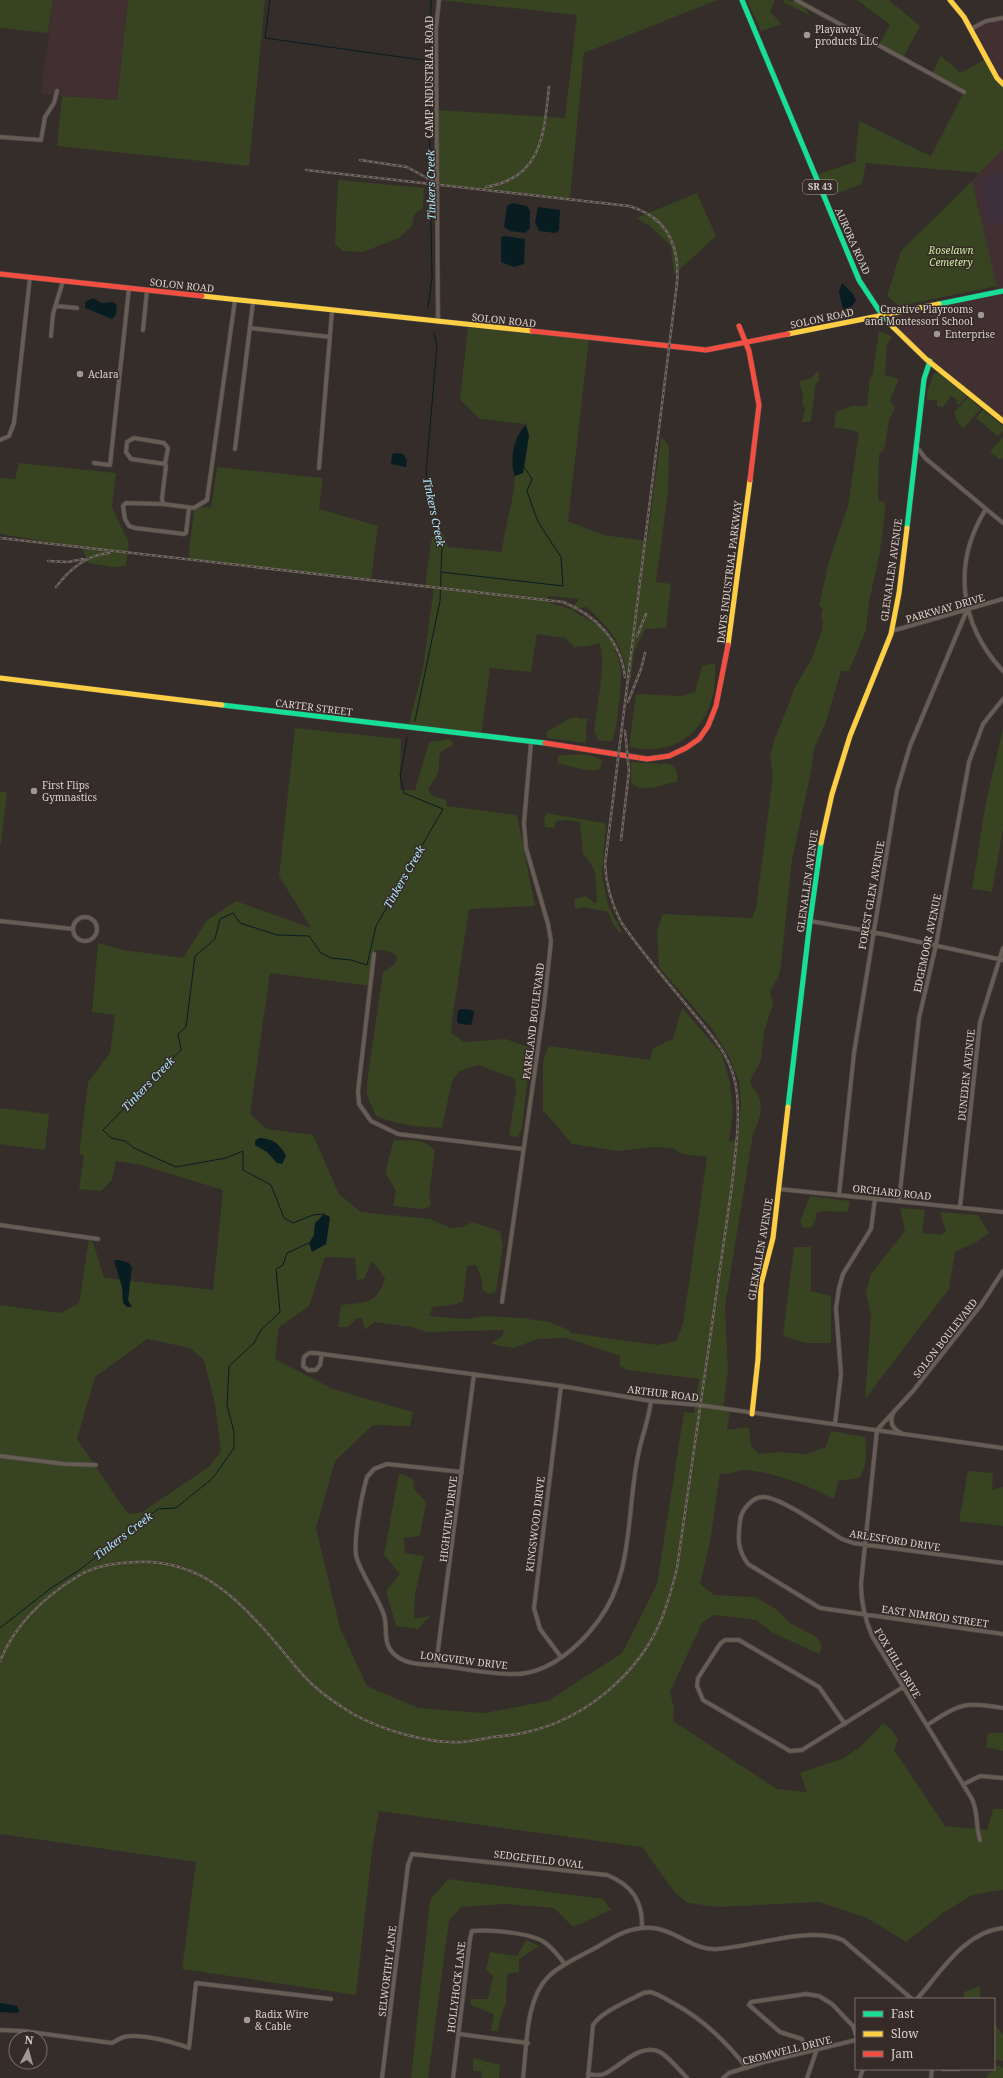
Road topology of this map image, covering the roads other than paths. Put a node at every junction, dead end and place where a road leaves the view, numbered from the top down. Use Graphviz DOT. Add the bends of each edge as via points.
graph roads {
  1 [pos="439,0"];
  2 [pos="742,0"];
  3 [pos="796,0"];
  4 [pos="950,0"];
  5 [pos="1003,18"];
  6 [pos="971,29"];
  7 [pos="1003,84"];
  8 [pos="57,91"];
  9 [pos="964,92"];
  10 [pos="0,138"];
  11 [pos="0,274"];
  12 [pos="30,277"];
  13 [pos="64,281"];
  14 [pos="129,288"];
  15 [pos="147,290"];
  16 [pos="1003,291"];
  17 [pos="235,300"];
  18 [pos="253,302"];
  19 [pos="56,306"];
  20 [pos="77,308"];
  21 [pos="332,311"];
  22 [pos="882,314"];
  23 [pos="438,322"];
  24 [pos="739,326"];
  25 [pos="250,328"];
  26 [pos="144,330"];
  27 [pos="51,336"];
  28 [pos="330,337"];
  29 [pos="746,343"];
  30 [pos="930,361"];
  31 [pos="1003,421"];
  32 [pos="0,440"];
  33 [pos="916,446"];
  34 [pos="235,449"];
  35 [pos="94,464"];
  36 [pos="165,464"];
  37 [pos="319,468"];
  38 [pos="163,504"];
  39 [pos="189,508"];
  40 [pos="986,509"];
  41 [pos="1003,523"];
  42 [pos="1003,599"];
  43 [pos="968,610"];
  44 [pos="892,631"];
  45 [pos="1003,671"];
  46 [pos="0,678"];
  47 [pos="1003,699"];
  48 [pos="531,743"];
  49 [pos="625,755"];
  50 [pos="0,921"];
  51 [pos="810,921"];
  52 [pos="73,929"];
  53 [pos="873,932"];
  54 [pos="936,945"];
  55 [pos="1003,948"];
  56 [pos="374,954"];
  57 [pos="1001,960"];
  58 [pos="523,1149"];
  59 [pos="779,1188"];
  60 [pos="839,1195"];
  61 [pos="875,1199"];
  62 [pos="899,1201"];
  63 [pos="960,1207"];
  64 [pos="1003,1212"];
  65 [pos="0,1225"];
  66 [pos="98,1239"];
  67 [pos="1003,1271"];
  68 [pos="502,1302"];
  69 [pos="322,1354"];
  70 [pos="474,1374"];
  71 [pos="561,1386"];
  72 [pos="651,1401"];
  73 [pos="895,1411"];
  74 [pos="752,1414"];
  75 [pos="835,1424"];
  76 [pos="877,1430"];
  77 [pos="904,1435"];
  78 [pos="1003,1448"];
  79 [pos="0,1456"];
  80 [pos="96,1465"];
  81 [pos="462,1472"];
  82 [pos="770,1499"];
  83 [pos="864,1545"];
  84 [pos="1003,1563"];
  85 [pos="865,1615"];
  86 [pos="1003,1634"];
  87 [pos="561,1658"];
  88 [pos="436,1665"];
  89 [pos="903,1687"];
  90 [pos="1003,1708"];
  91 [pos="845,1724"];
  92 [pos="927,1725"];
  93 [pos="1003,1778"];
  94 [pos="964,1784"];
  95 [pos="980,1840"];
  96 [pos="408,1865"];
  97 [pos="642,1928"];
  98 [pos="1003,1928"];
  99 [pos="565,1964"];
  100 [pos="911,1998"];
  101 [pos="917,1998"];
  102 [pos="331,2000"];
  103 [pos="0,2030"];
  104 [pos="855,2030"];
  105 [pos="458,2034"];
  106 [pos="855,2040"];
  107 [pos="528,2042"];
  108 [pos="818,2049"];
  109 [pos="805,2052"];
  110 [pos="747,2068"];
  111 [pos="588,2076"];
  112 [pos="382,2078"];
  113 [pos="453,2078"];
  114 [pos="524,2078"];
  115 [pos="687,2078"];
  116 [pos="723,2078"];
  117 [pos="807,2078"];
  1 -- 23 [label="street, CAMP INDUSTRIAL ROAD" via="436,29"];
  2 -- 22 [label="street, AURORA ROAD / SR 43" via="850,260 859,280"];
  3 -- 9 [label="street"];
  4 -- 6 [label="street"];
  5 -- 6 [label="street" via="986,21"];
  6 -- 7 [label="street"];
  8 -- 10 [label="street" via="54,103 45,117 41,140"];
  11 -- 12 [label="street, SOLON ROAD"];
  12 -- 13 [label="street, SOLON ROAD"];
  12 -- 32 [label="street" via="14,423 9,436"];
  13 -- 14 [label="street, SOLON ROAD"];
  13 -- 19 [label="street"];
  14 -- 15 [label="street, SOLON ROAD"];
  14 -- 35 [label="street" via="110,465"];
  15 -- 17 [label="street, SOLON ROAD"];
  15 -- 26 [label="street"];
  16 -- 22 [label="street, SOLON ROAD"];
  17 -- 18 [label="street, SOLON ROAD"];
  17 -- 39 [label="street" via="207,500 194,508"];
  18 -- 21 [label="street, SOLON ROAD"];
  18 -- 25 [label="street"];
  19 -- 20 [label="street"];
  19 -- 27 [label="street"];
  21 -- 23 [label="street, SOLON ROAD"];
  21 -- 28 [label="street"];
  22 -- 29 [label="street, SOLON ROAD"];
  22 -- 30 [label="street, AURORA ROAD / SR 43"];
  23 -- 29 [label="street, SOLON ROAD" via="706,350"];
  24 -- 29 [label="street, DAVIS INDUSTRIAL PARKWAY"];
  25 -- 28 [label="street"];
  25 -- 34 [label="street"];
  28 -- 37 [label="street"];
  29 -- 49 [label="street, DAVIS INDUSTRIAL PARKWAY" via="759,404 730,636 716,706 708,726 699,739 686,748 669,756 647,759"];
  30 -- 31 [label="street, AURORA ROAD / SR 43"];
  30 -- 33 [label="street, GLENALLEN AVENUE" via="924,379"];
  33 -- 40 [label="street" via="925,458"];
  33 -- 44 [label="street, GLENALLEN AVENUE" via="899,593"];
  36 -- 36 [label="street" via="131,459 126,452 127,442 134,438 164,443 168,448"];
  36 -- 38 [label="street"];
  38 -- 39 [label="street"];
  38 -- 39 [label="street" via="126,504 123,506 123,512 129,526 184,534"];
  40 -- 41 [label="street"];
  40 -- 43 [label="street" via="974,530 967,552 964,572"];
  42 -- 43 [label="street, PARKWAY DRIVE"];
  43 -- 44 [label="street, PARKWAY DRIVE"];
  43 -- 45 [label="street" via="984,646"];
  43 -- 53 [label="street, FOREST GLEN AVENUE" via="903,766"];
  44 -- 51 [label="street, GLENALLEN AVENUE" via="850,736 832,794 821,844"];
  46 -- 48 [label="street, CARTER STREET"];
  47 -- 54 [label="street, EDGEMOOR AVENUE" via="983,724 969,762"];
  48 -- 49 [label="street, CARTER STREET"];
  48 -- 58 [label="street, PARKLAND BOULEVARD" via="525,839 551,942"];
  50 -- 52 [label="street"];
  51 -- 53 [label="street"];
  51 -- 59 [label="street, GLENALLEN AVENUE"];
  52 -- 52 [label="street" via="75,936 84,941 95,937 97,930 92,919 84,918 77,921"];
  53 -- 54 [label="street"];
  53 -- 60 [label="street, FOREST GLEN AVENUE" via="854,1053"];
  54 -- 57 [label="street"];
  54 -- 62 [label="street, EDGEMOOR AVENUE" via="919,1018"];
  55 -- 57 [label="street, DUNEDEN AVENUE"];
  56 -- 58 [label="street" via="358,1091 359,1104 371,1121 398,1134"];
  57 -- 63 [label="street, DUNEDEN AVENUE" via="980,1022"];
  58 -- 68 [label="street, PARKLAND BOULEVARD"];
  59 -- 60 [label="street, ORCHARD ROAD"];
  59 -- 74 [label="street, GLENALLEN AVENUE" via="773,1238 761,1284 758,1359"];
  60 -- 61 [label="street, ORCHARD ROAD"];
  61 -- 62 [label="street, ORCHARD ROAD"];
  61 -- 75 [label="street" via="870,1229 848,1266 839,1288 836,1308 841,1374"];
  62 -- 63 [label="street, ORCHARD ROAD"];
  63 -- 64 [label="street, ORCHARD ROAD"];
  65 -- 66 [label="street"];
  67 -- 73 [label="street, SOLON BOULEVARD" via="981,1305 913,1392"];
  69 -- 69 [label="street, ARTHUR ROAD" via="316,1370 308,1370 303,1366 303,1360 309,1353"];
  69 -- 70 [label="street, ARTHUR ROAD"];
  70 -- 71 [label="street, ARTHUR ROAD"];
  70 -- 81 [label="street, HIGHVIEW DRIVE"];
  71 -- 72 [label="street, ARTHUR ROAD"];
  71 -- 87 [label="street, KINGSWOOD DRIVE" via="534,1608 540,1629"];
  72 -- 74 [label="street, ARTHUR ROAD" via="699,1405"];
  72 -- 87 [label="street, LONGVIEW DRIVE" via="650,1416 639,1451 621,1574 599,1620 581,1641"];
  73 -- 76 [label="street, SOLON BOULEVARD"];
  73 -- 77 [label="street" via="892,1418 893,1428"];
  74 -- 75 [label="street, ARTHUR ROAD"];
  75 -- 76 [label="street, ARTHUR ROAD"];
  76 -- 77 [label="street, ARTHUR ROAD"];
  76 -- 83 [label="street, FOX HILL DRIVE"];
  77 -- 78 [label="street, ARTHUR ROAD"];
  79 -- 80 [label="street"];
  81 -- 88 [label="street, HIGHVIEW DRIVE"];
  81 -- 88 [label="street, LONGVIEW DRIVE" via="387,1464 374,1469 367,1476 359,1517 356,1557 384,1617 388,1647 403,1661"];
  82 -- 83 [label="street, ARLESFORD DRIVE" via="842,1539"];
  82 -- 85 [label="street, EAST NIMROD STREET" via="756,1498 740,1517 738,1542 742,1556 748,1564 820,1608"];
  83 -- 84 [label="street, ARLESFORD DRIVE"];
  83 -- 85 [label="street, FOX HILL DRIVE" via="861,1584"];
  85 -- 86 [label="street, EAST NIMROD STREET"];
  85 -- 89 [label="street, FOX HILL DRIVE" via="872,1636"];
  87 -- 88 [label="street, LONGVIEW DRIVE" via="534,1671 518,1674 498,1674"];
  89 -- 91 [label="street"];
  89 -- 92 [label="street, FOX HILL DRIVE"];
  90 -- 92 [label="street" via="963,1704"];
  91 -- 91 [label="street" via="819,1687 739,1640 725,1640 720,1644 698,1678 697,1686 703,1700 790,1751 802,1750"];
  92 -- 94 [label="street, FOX HILL DRIVE"];
  93 -- 94 [label="street" via="980,1776"];
  94 -- 95 [label="street, FOX HILL DRIVE" via="977,1812"];
  96 -- 97 [label="street, SEDGEFIELD OVAL" via="412,1854 425,1854 607,1875 625,1884 637,1898 643,1917"];
  96 -- 112 [label="street, SELWORTHY LANE"];
  97 -- 99 [label="street" via="624,1932"];
  97 -- 100 [label="street" via="654,1928 691,1944 713,1949 810,1935 833,1936 843,1940"];
  98 -- 101 [label="street" via="984,1932 965,1945"];
  99 -- 105 [label="street, HOLLYHOCK LANE" via="553,1948 542,1940 528,1936 472,1931"];
  99 -- 107 [label="street" via="549,1976 536,1993"];
  102 -- 103 [label="street" via="196,1983 189,2048 176,2042 132,2036 123,2037 112,2043"];
  104 -- 109 [label="street" via="854,2026 832,2004 819,1996 806,1994 749,2004 780,2032 802,2039"];
  105 -- 107 [label="street"];
  105 -- 113 [label="street, HOLLYHOCK LANE"];
  106 -- 108 [label="street, CROMWELL DRIVE"];
  107 -- 114 [label="street"];
  108 -- 109 [label="street, CROMWELL DRIVE"];
  108 -- 117 [label="street"];
  109 -- 110 [label="street, CROMWELL DRIVE"];
  110 -- 111 [label="street" via="721,2037 702,2021 650,1992 643,1993 602,2016 593,2025"];
  110 -- 116 [label="street, CROMWELL DRIVE" via="729,2073"];
  111 -- 115 [label="street" via="604,2074 639,2052 650,2050 664,2055"];
}
